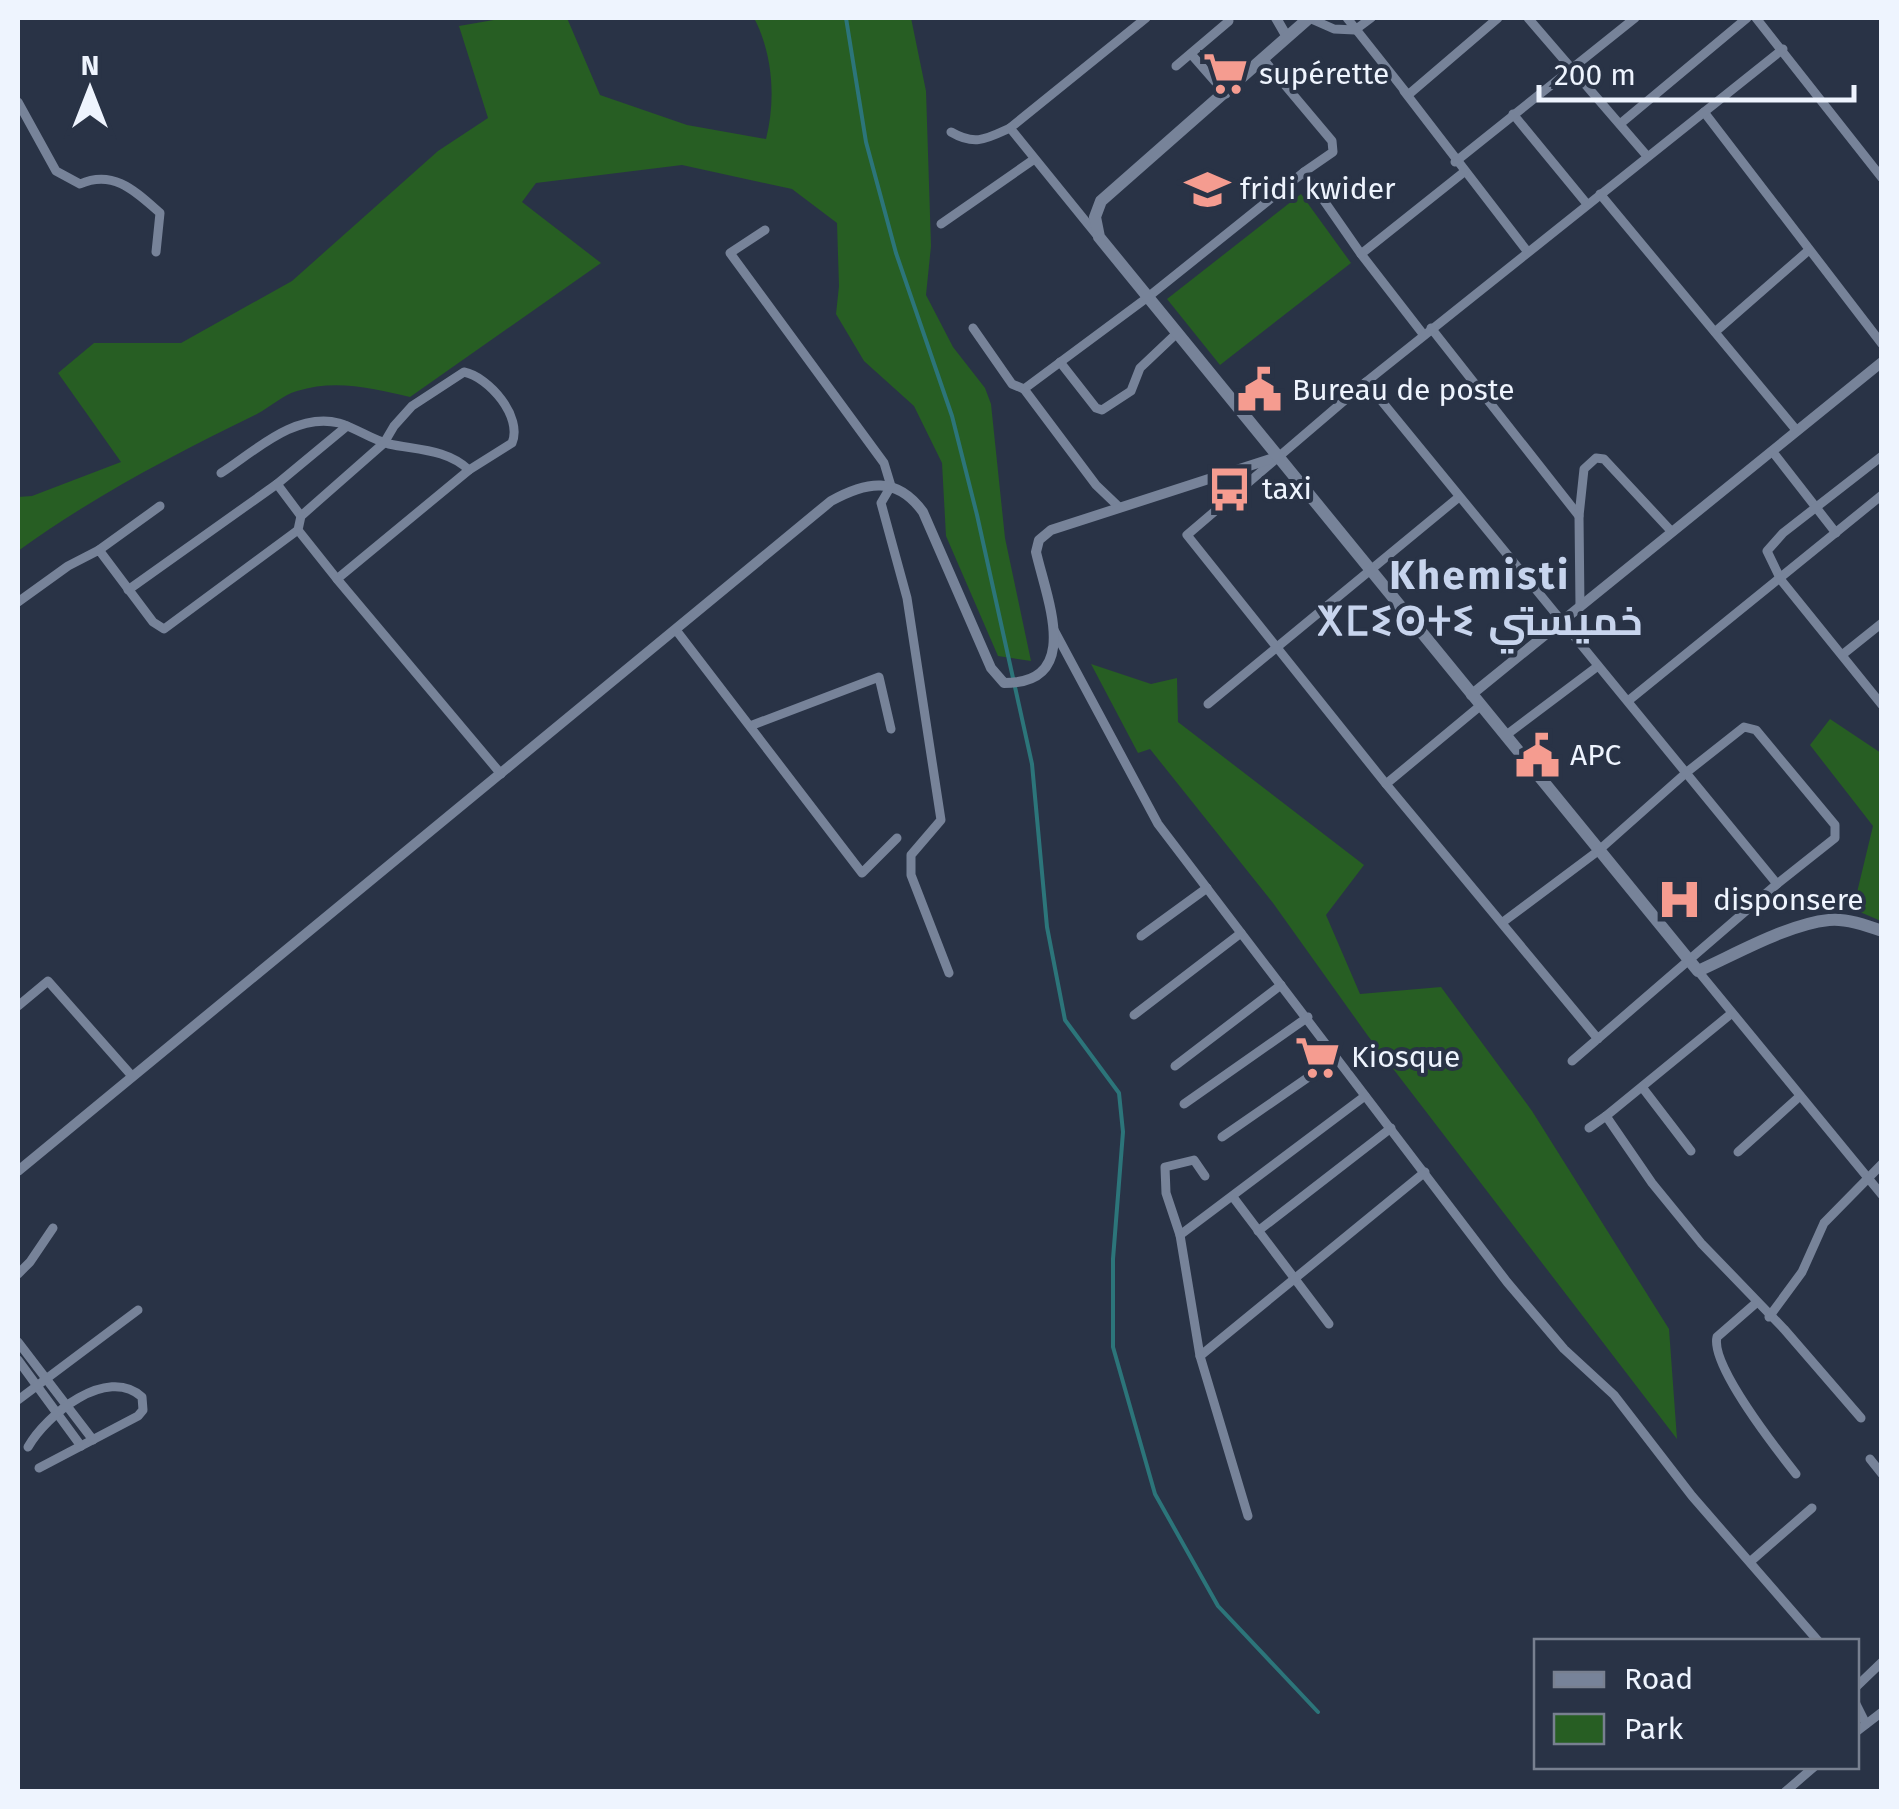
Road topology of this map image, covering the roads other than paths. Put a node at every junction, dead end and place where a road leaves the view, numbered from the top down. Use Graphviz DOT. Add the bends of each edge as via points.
graph roads {
  1 [pos="1146,18"];
  2 [pos="1276,18"];
  3 [pos="1309,18"];
  4 [pos="1347,18"];
  5 [pos="1371,18"];
  6 [pos="1498,18"];
  7 [pos="1528,18"];
  8 [pos="1635,18"];
  9 [pos="1747,18"];
  10 [pos="1756,18"];
  11 [pos="1229,21"];
  12 [pos="1356,30"];
  13 [pos="1288,37"];
  14 [pos="1783,49"];
  15 [pos="1190,54"];
  16 [pos="1264,60"];
  17 [pos="1176,66"];
  18 [pos="1571,67"];
  19 [pos="1402,88"];
  20 [pos="1226,94"];
  21 [pos="18,102"];
  22 [pos="1704,112"];
  23 [pos="1513,114"];
  24 [pos="1620,124"];
  25 [pos="1010,128"];
  26 [pos="951,132"];
  27 [pos="1648,156"];
  28 [pos="1034,160"];
  29 [pos="1455,162"];
  30 [pos="1304,172"];
  31 [pos="1464,172"];
  32 [pos="1882,178"];
  33 [pos="1600,194"];
  34 [pos="1587,204"];
  35 [pos="941,224"];
  36 [pos="765,230"];
  37 [pos="1099,237"];
  38 [pos="1809,250"];
  39 [pos="1527,251"];
  40 [pos="156,252"];
  41 [pos="1361,254"];
  42 [pos="1148,297"];
  43 [pos="973,328"];
  44 [pos="1427,331"];
  45 [pos="1715,332"];
  46 [pos="1177,333"];
  47 [pos="1882,344"];
  48 [pos="1060,362"];
  49 [pos="1882,362"];
  50 [pos="1366,382"];
  51 [pos="1024,388"];
  52 [pos="347,426"];
  53 [pos="1797,430"];
  54 [pos="384,443"];
  55 [pos="1772,450"];
  56 [pos="1882,456"];
  57 [pos="1277,457"];
  58 [pos="469,470"];
  59 [pos="221,473"];
  60 [pos="277,484"];
  61 [pos="892,486"];
  62 [pos="1882,496"];
  63 [pos="1459,497"];
  64 [pos="160,506"];
  65 [pos="1816,506"];
  66 [pos="1119,508"];
  67 [pos="300,516"];
  68 [pos="1579,516"];
  69 [pos="298,530"];
  70 [pos="1672,532"];
  71 [pos="1836,534"];
  72 [pos="99,550"];
  73 [pos="1370,572"];
  74 [pos="337,579"];
  75 [pos="1782,580"];
  76 [pos="128,590"];
  77 [pos="18,602"];
  78 [pos="1580,607"];
  79 [pos="1562,622"];
  80 [pos="1882,623"];
  81 [pos="676,630"];
  82 [pos="1054,630"];
  83 [pos="1278,646"];
  84 [pos="1842,656"];
  85 [pos="1598,666"];
  86 [pos="1475,700"];
  87 [pos="1628,702"];
  88 [pos="1208,704"];
  89 [pos="1882,705"];
  90 [pos="750,726"];
  91 [pos="892,728"];
  92 [pos="1505,736"];
  93 [pos="1686,772"];
  94 [pos="501,774"];
  95 [pos="1386,784"];
  96 [pos="897,838"];
  97 [pos="1598,851"];
  98 [pos="1777,884"];
  99 [pos="1207,888"];
  100 [pos="1503,922"];
  101 [pos="1882,931"];
  102 [pos="1241,933"];
  103 [pos="1142,936"];
  104 [pos="1693,966"];
  105 [pos="949,973"];
  106 [pos="1280,985"];
  107 [pos="18,1006"];
  108 [pos="1732,1013"];
  109 [pos="1134,1014"];
  110 [pos="1308,1017"];
  111 [pos="1598,1039"];
  112 [pos="1336,1058"];
  113 [pos="1572,1061"];
  114 [pos="1174,1066"];
  115 [pos="132,1076"];
  116 [pos="1642,1087"];
  117 [pos="1365,1096"];
  118 [pos="1800,1096"];
  119 [pos="1184,1104"];
  120 [pos="1606,1116"];
  121 [pos="1391,1128"];
  122 [pos="1589,1128"];
  123 [pos="1222,1136"];
  124 [pos="1691,1151"];
  125 [pos="1738,1152"];
  126 [pos="1882,1164"];
  127 [pos="18,1171"];
  128 [pos="1425,1172"];
  129 [pos="1205,1176"];
  130 [pos="1867,1177"];
  131 [pos="1882,1195"];
  132 [pos="1232,1197"];
  133 [pos="53,1228"];
  134 [pos="1258,1230"];
  135 [pos="1180,1235"];
  136 [pos="18,1274"];
  137 [pos="1295,1279"];
  138 [pos="1756,1303"];
  139 [pos="138,1310"];
  140 [pos="1769,1316"];
  141 [pos="1329,1324"];
  142 [pos="18,1342"];
  143 [pos="1200,1356"];
  144 [pos="18,1360"];
  145 [pos="41,1382"];
  146 [pos="18,1400"];
  147 [pos="62,1410"];
  148 [pos="1861,1418"];
  149 [pos="92,1440"];
  150 [pos="81,1446"];
  151 [pos="28,1447"];
  152 [pos="1870,1459"];
  153 [pos="39,1468"];
  154 [pos="1796,1474"];
  155 [pos="1882,1474"];
  156 [pos="1812,1508"];
  157 [pos="1248,1516"];
  158 [pos="1751,1561"];
  159 [pos="1817,1639"];
  160 [pos="1882,1662"];
  161 [pos="1859,1683"];
  162 [pos="1859,1710"];
  163 [pos="1882,1712"];
  164 [pos="1866,1724"];
  165 [pos="1859,1730"];
  166 [pos="1812,1769"];
  167 [pos="1785,1792"];
  1 -- 25 [label="street"];
  2 -- 13 [label="street"];
  3 -- 12 [label="street"];
  3 -- 13 [label="main road"];
  4 -- 12 [label="street"];
  5 -- 12 [label="street"];
  6 -- 19 [label="street" via="1408,95"];
  7 -- 18 [label="street"];
  8 -- 18 [label="street"];
  9 -- 24 [label="street"];
  10 -- 14 [label="street"];
  11 -- 15 [label="street"];
  12 -- 19 [label="street"];
  13 -- 16 [label="main road"];
  14 -- 22 [label="street"];
  14 -- 32 [label="street"];
  15 -- 17 [label="street"];
  15 -- 20 [label="street"];
  16 -- 20 [label="main road"];
  16 -- 30 [label="street" via="1332,141 1334,152"];
  18 -- 23 [label="street"];
  18 -- 24 [label="street"];
  19 -- 29 [label="street"];
  20 -- 37 [label="main road" via="1101,202 1095,217"];
  21 -- 40 [label="street" via="56,170 80,184 122,181 160,213"];
  22 -- 27 [label="street"];
  22 -- 38 [label="street"];
  23 -- 29 [label="street"];
  23 -- 34 [label="street"];
  24 -- 27 [label="street"];
  25 -- 26 [label="street" via="966,141"];
  25 -- 28 [label="street"];
  27 -- 33 [label="street"];
  28 -- 35 [label="street"];
  28 -- 37 [label="street"];
  29 -- 31 [label="street"];
  30 -- 41 [label="street"];
  30 -- 42 [label="street"];
  31 -- 39 [label="street"];
  31 -- 41 [label="street"];
  33 -- 34 [label="street"];
  33 -- 45 [label="street"];
  34 -- 39 [label="street"];
  36 -- 61 [label="street" via="730,253 884,463"];
  37 -- 42 [label="main road"];
  38 -- 45 [label="street"];
  38 -- 47 [label="street"];
  39 -- 44 [label="street"];
  41 -- 44 [label="street"];
  42 -- 46 [label="main road"];
  42 -- 48 [label="street"];
  43 -- 51 [label="street" via="1012,384"];
  44 -- 50 [label="street"];
  44 -- 68 [label="street"];
  45 -- 53 [label="street"];
  46 -- 48 [label="street" via="1140,368 1132,391 1102,410"];
  46 -- 57 [label="main road"];
  48 -- 51 [label="street"];
  49 -- 53 [label="street"];
  50 -- 57 [label="street"];
  50 -- 63 [label="street"];
  51 -- 66 [label="street"];
  52 -- 54 [label="street"];
  52 -- 59 [label="street" via="306,422"];
  52 -- 60 [label="street"];
  53 -- 55 [label="street"];
  54 -- 58 [label="street" via="447,455"];
  54 -- 58 [label="street" via="412,406 450,379 471,373 514,418 515,436 502,452"];
  54 -- 67 [label="street"];
  55 -- 65 [label="street"];
  55 -- 70 [label="street"];
  56 -- 65 [label="street"];
  57 -- 66 [label="street"];
  57 -- 73 [label="main road"];
  57 -- 83 [label="street" via="1187,535"];
  58 -- 74 [label="street"];
  60 -- 67 [label="street"];
  60 -- 76 [label="street"];
  61 -- 81 [label="street" via="852,489 831,502"];
  61 -- 82 [label="street" via="910,494 923,512 991,668 1004,683 1042,674 1052,658"];
  61 -- 105 [label="street" via="881,503 906,598 940,820 911,855 911,875"];
  62 -- 71 [label="street"];
  63 -- 73 [label="street"];
  63 -- 79 [label="street"];
  64 -- 72 [label="street"];
  65 -- 71 [label="street"];
  65 -- 75 [label="street" via="1769,548"];
  66 -- 82 [label="street" via="1039,540"];
  67 -- 69 [label="street"];
  68 -- 70 [label="street" via="1584,469 1596,458 1616,470"];
  68 -- 78 [label="street"];
  69 -- 74 [label="street"];
  69 -- 76 [label="street" via="170,627 158,627"];
  70 -- 78 [label="street"];
  71 -- 75 [label="street"];
  72 -- 76 [label="street"];
  72 -- 77 [label="street"];
  73 -- 83 [label="street"];
  73 -- 86 [label="main road"];
  74 -- 94 [label="street"];
  75 -- 84 [label="street"];
  75 -- 87 [label="street"];
  78 -- 79 [label="street"];
  79 -- 85 [label="street"];
  79 -- 86 [label="street"];
  80 -- 84 [label="street"];
  81 -- 90 [label="street"];
  81 -- 94 [label="street"];
  82 -- 99 [label="street" via="1158,824"];
  83 -- 88 [label="street"];
  83 -- 95 [label="street"];
  84 -- 89 [label="street"];
  85 -- 87 [label="street"];
  85 -- 92 [label="street"];
  86 -- 92 [label="main road"];
  86 -- 95 [label="street"];
  87 -- 93 [label="street"];
  90 -- 91 [label="street" via="880,677"];
  90 -- 96 [label="street" via="862,872"];
  92 -- 97 [label="main road"];
  93 -- 97 [label="street"];
  93 -- 98 [label="street"];
  93 -- 98 [label="street" via="1749,727 1832,820 1834,838"];
  94 -- 115 [label="street"];
  95 -- 100 [label="street"];
  97 -- 100 [label="street"];
  97 -- 104 [label="main road"];
  98 -- 104 [label="street"];
  99 -- 102 [label="street"];
  99 -- 103 [label="street"];
  100 -- 111 [label="street"];
  101 -- 104 [label="main road" via="1829,920"];
  102 -- 106 [label="street"];
  102 -- 109 [label="street"];
  104 -- 108 [label="street"];
  104 -- 111 [label="street"];
  106 -- 110 [label="street"];
  106 -- 114 [label="street"];
  107 -- 115 [label="street" via="48,982"];
  108 -- 116 [label="street"];
  108 -- 118 [label="street"];
  110 -- 112 [label="street"];
  110 -- 119 [label="street"];
  111 -- 113 [label="street"];
  112 -- 117 [label="street"];
  112 -- 123 [label="street"];
  115 -- 127 [label="street"];
  116 -- 120 [label="street"];
  116 -- 124 [label="street"];
  117 -- 121 [label="street"];
  117 -- 132 [label="street"];
  118 -- 125 [label="street"];
  118 -- 130 [label="street"];
  120 -- 122 [label="street"];
  120 -- 138 [label="street" via="1674,1211"];
  121 -- 128 [label="street"];
  121 -- 134 [label="street"];
  126 -- 130 [label="street"];
  128 -- 137 [label="street"];
  128 -- 158 [label="street" via="1518,1296 1614,1395"];
  129 -- 135 [label="street" via="1194,1160 1164,1167"];
  130 -- 131 [label="street"];
  130 -- 140 [label="street" via="1824,1222 1802,1272"];
  132 -- 134 [label="street"];
  132 -- 135 [label="street"];
  133 -- 136 [label="street"];
  134 -- 137 [label="street"];
  135 -- 143 [label="street"];
  137 -- 141 [label="street"];
  137 -- 143 [label="street"];
  138 -- 140 [label="street"];
  138 -- 154 [label="street" via="1718,1337 1716,1350 1752,1420"];
  139 -- 145 [label="street"];
  140 -- 148 [label="street"];
  142 -- 145 [label="street"];
  143 -- 157 [label="street"];
  144 -- 145 [label="street"];
  145 -- 146 [label="street"];
  145 -- 147 [label="street"];
  147 -- 149 [label="street"];
  147 -- 149 [label="street" via="106,1387 140,1393 138,1416"];
  147 -- 150 [label="street"];
  147 -- 151 [label="street"];
  149 -- 150 [label="street"];
  150 -- 153 [label="street"];
  152 -- 155 [label="street"];
  156 -- 158 [label="street"];
  158 -- 159 [label="street"];
  160 -- 161 [label="street"];
  162 -- 164 [label="street"];
  163 -- 164 [label="street"];
  164 -- 165 [label="street"];
  166 -- 167 [label="street"];
}
